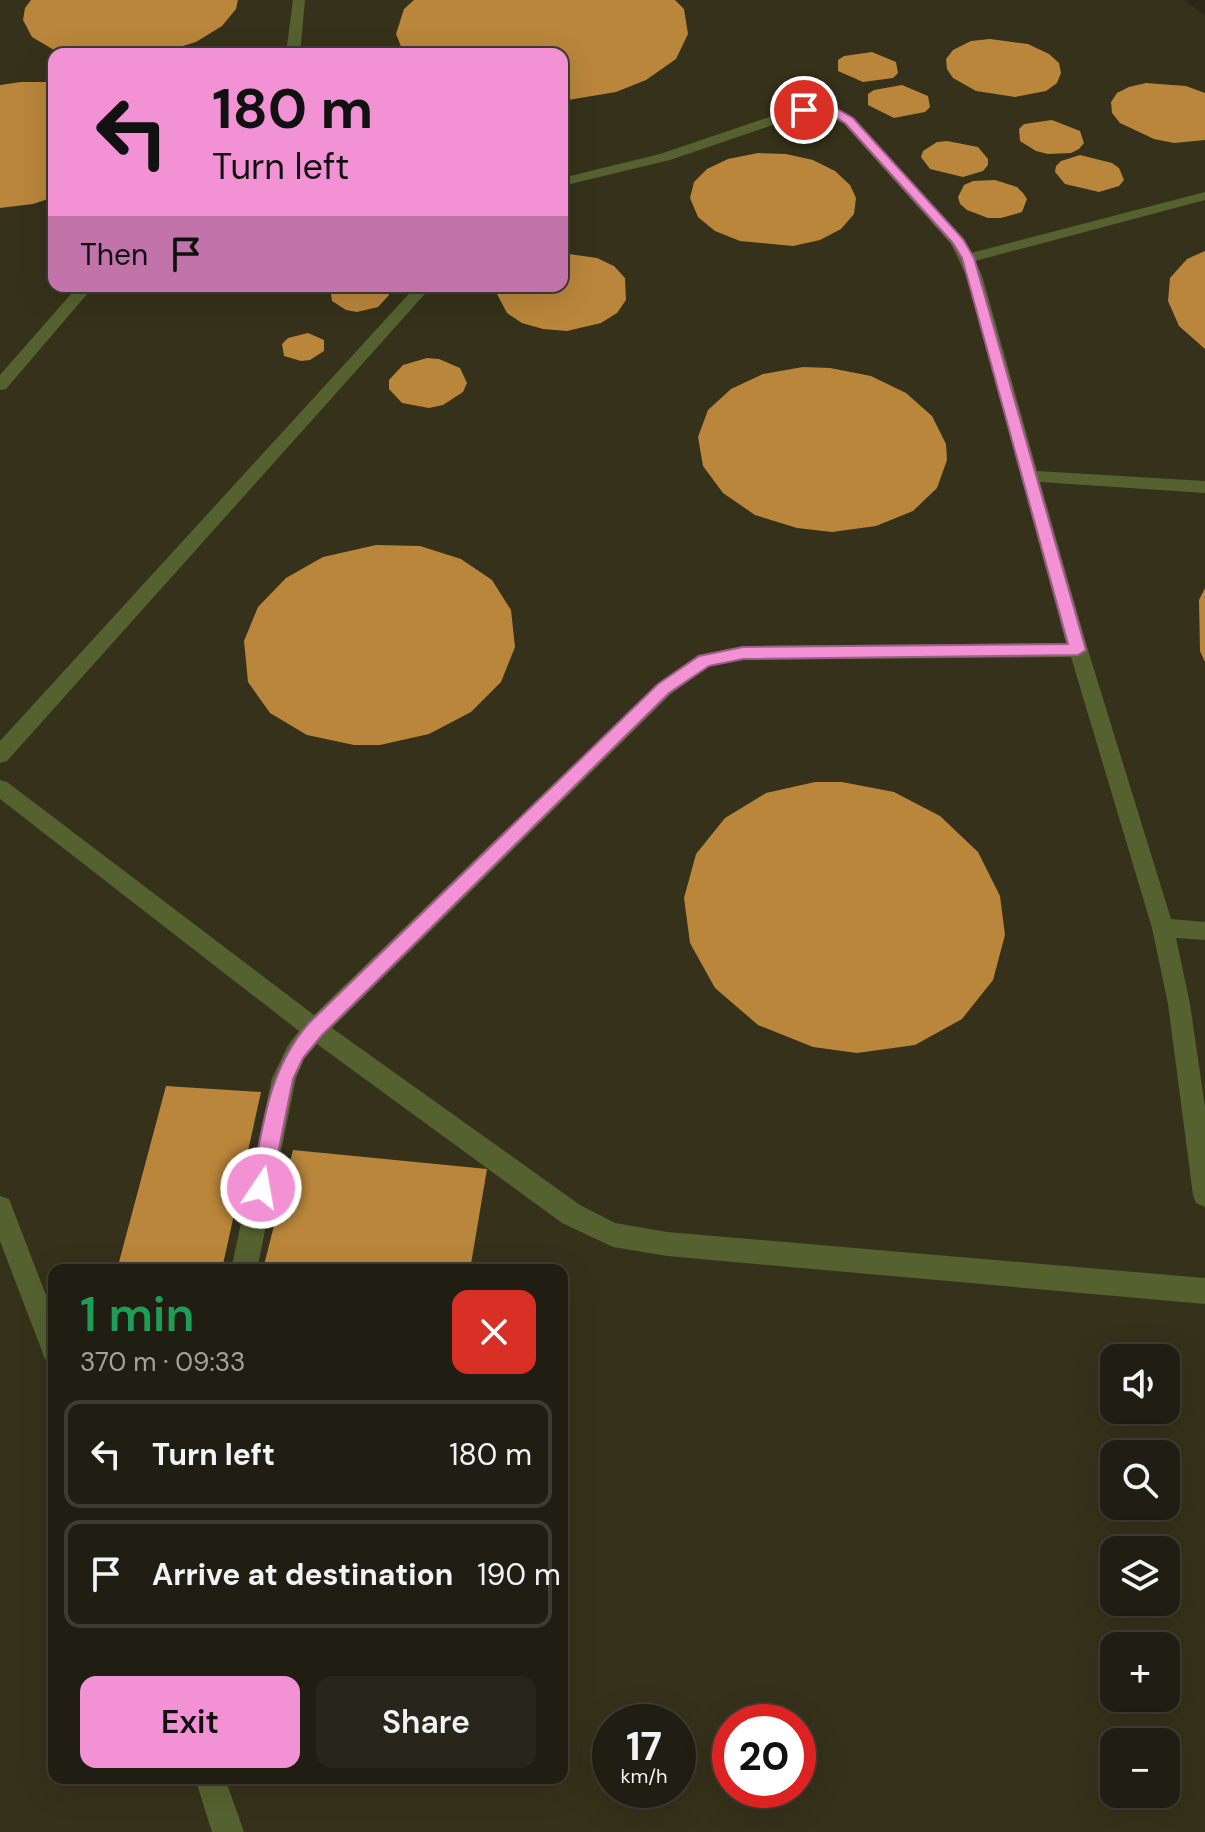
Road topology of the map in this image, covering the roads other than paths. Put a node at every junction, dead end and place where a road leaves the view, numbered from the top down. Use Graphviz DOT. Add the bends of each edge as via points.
graph roads {
  1 [pos="299,0"];
  2 [pos="294,48"];
  3 [pos="568,181"];
  4 [pos="1205,196"];
  5 [pos="968,258"];
  6 [pos="81,292"];
  7 [pos="419,292"];
  8 [pos="0,385"];
  9 [pos="1030,476"];
  10 [pos="1205,487"];
  11 [pos="1078,650"];
  12 [pos="0,755"];
  13 [pos="0,788"];
  14 [pos="1163,928"];
  15 [pos="1205,931"];
  16 [pos="315,1029"];
  17 [pos="1205,1195"];
  18 [pos="0,1208"];
  19 [pos="245,1264"];
  20 [pos="1205,1291"];
  21 [pos="48,1334"];
  22 [pos="212,1784"];
  23 [pos="228,1832"];
  1 -- 2 [label="lane"];
  3 -- 5 [label="lane" via="821,109 849,121"];
  4 -- 5 [label="lane"];
  5 -- 9 [label="lane"];
  6 -- 8 [label="lane"];
  7 -- 12 [label="lane"];
  9 -- 10 [label="lane"];
  9 -- 11 [label="lane"];
  11 -- 14 [label="lane"];
  11 -- 16 [label="lane" via="743,653 705,660 664,689"];
  13 -- 16 [label="lane"];
  14 -- 15 [label="lane"];
  14 -- 17 [label="lane"];
  16 -- 19 [label="lane" via="284,1078"];
  16 -- 20 [label="lane" via="571,1214 613,1235"];
  18 -- 21 [label="lane"];
  22 -- 23 [label="lane"];
}
